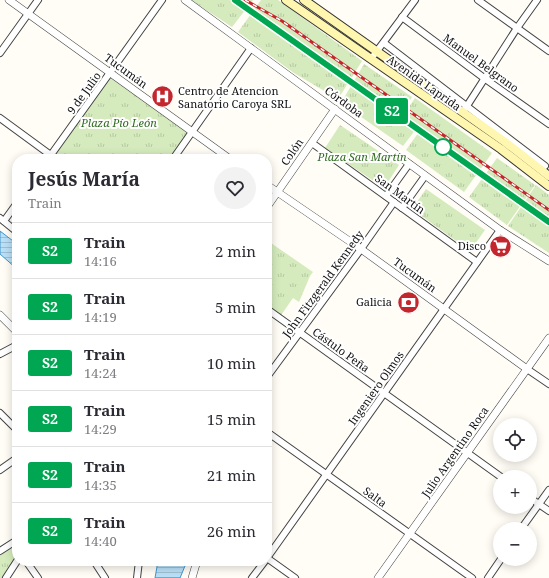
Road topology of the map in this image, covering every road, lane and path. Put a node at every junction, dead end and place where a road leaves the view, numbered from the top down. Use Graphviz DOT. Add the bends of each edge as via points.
graph roads {
  1 [pos="9,0"];
  2 [pos="38,0"];
  3 [pos="162,0"];
  4 [pos="185,0"];
  5 [pos="286,0"];
  6 [pos="304,0"];
  7 [pos="415,0"];
  8 [pos="478,0"];
  9 [pos="537,0"];
  10 [pos="28,14"];
  11 [pos="402,17"];
  12 [pos="517,28"];
  13 [pos="384,43"];
  14 [pos="251,48"];
  15 [pos="549,51"];
  16 [pos="377,52"];
  17 [pos="0,53"];
  18 [pos="371,60"];
  19 [pos="110,73"];
  20 [pos="484,78"];
  21 [pos="335,109"];
  22 [pos="462,112"];
  23 [pos="0,118"];
  24 [pos="549,124"];
  25 [pos="192,131"];
  26 [pos="312,143"];
  27 [pos="47,154"];
  28 [pos="55,154"];
  29 [pos="176,154"];
  30 [pos="223,154"];
  31 [pos="409,164"];
  32 [pos="543,168"];
  33 [pos="425,176"];
  34 [pos="549,176"];
  35 [pos="549,186"];
  36 [pos="272,189"];
  37 [pos="277,193"];
  38 [pos="386,196"];
  39 [pos="272,200"];
  40 [pos="394,202"];
  41 [pos="402,208"];
  42 [pos="12,209"];
  43 [pos="2,220"];
  44 [pos="12,228"];
  45 [pos="500,230"];
  46 [pos="361,249"];
  47 [pos="549,261"];
  48 [pos="478,262"];
  49 [pos="444,309"];
  50 [pos="272,313"];
  51 [pos="0,315"];
  52 [pos="12,327"];
  53 [pos="300,333"];
  54 [pos="549,338"];
  55 [pos="12,348"];
  56 [pos="0,354"];
  57 [pos="527,369"];
  58 [pos="272,370"];
  59 [pos="549,384"];
  60 [pos="384,393"];
  61 [pos="0,413"];
  62 [pos="12,425"];
  63 [pos="272,436"];
  64 [pos="468,453"];
  65 [pos="12,462"];
  66 [pos="0,470"];
  67 [pos="493,471"];
  68 [pos="326,474"];
  69 [pos="549,490"];
  70 [pos="538,504"];
  71 [pos="549,511"];
  72 [pos="526,522"];
  73 [pos="410,534"];
  74 [pos="12,543"];
  75 [pos="0,551"];
  76 [pos="272,551"];
  77 [pos="272,562"];
  78 [pos="14,566"];
  79 [pos="30,566"];
  80 [pos="97,566"];
  81 [pos="138,566"];
  82 [pos="196,566"];
  83 [pos="260,566"];
  84 [pos="496,566"];
  85 [pos="6,578"];
  86 [pos="38,578"];
  87 [pos="105,578"];
  88 [pos="137,578"];
  89 [pos="192,578"];
  90 [pos="252,578"];
  91 [pos="295,578"];
  92 [pos="378,578"];
  93 [pos="472,578"];
  94 [pos="488,578"];
  1 -- 10 [label="street, Tucumán"];
  2 -- 10 [label="street"];
  3 -- 19 [label="street, 9 de Julio"];
  4 -- 14 [label="street, Córdoba"];
  5 -- 18 [label="main road, Avenida Laprida"];
  6 -- 16 [label="main road, Avenida Laprida"];
  7 -- 11 [label="street"];
  8 -- 12 [label="street"];
  9 -- 12 [label="street"];
  10 -- 17 [label="street"];
  10 -- 19 [label="street, Tucumán"];
  11 -- 13 [label="street"];
  11 -- 20 [label="street, Manuel Belgrano"];
  12 -- 15 [label="street"];
  12 -- 20 [label="street"];
  13 -- 16 [label="street"];
  13 -- 22 [label="street"];
  14 -- 21 [label="street, Córdoba"];
  14 -- 25 [label="street"];
  16 -- 18 [label="street"];
  16 -- 22 [label="main road, Avenida Laprida"];
  18 -- 22 [label="main road, Avenida Laprida"];
  19 -- 25 [label="street, Tucumán"];
  19 -- 28 [label="street, 9 de Julio"];
  20 -- 22 [label="street"];
  20 -- 24 [label="street, Manuel Belgrano"];
  21 -- 26 [label="street, Colón"];
  21 -- 31 [label="street, Córdoba"];
  22 -- 32 [label="main road, Avenida Laprida"];
  23 -- 27 [label="street"];
  25 -- 29 [label="street"];
  25 -- 30 [label="street, Tucumán"];
  26 -- 37 [label="street, Colón"];
  26 -- 38 [label="street, San Martín"];
  31 -- 33 [label="street, Córdoba"];
  31 -- 38 [label="street"];
  32 -- 34 [label="main road, Avenida Laprida"];
  32 -- 35 [label="main road, Avenida Laprida"];
  33 -- 41 [label="street"];
  33 -- 45 [label="street, Córdoba"];
  36 -- 37 [label="street, Tucumán"];
  37 -- 39 [label="street, Colón"];
  37 -- 46 [label="street, Tucumán"];
  38 -- 40 [label="street, San Martín"];
  40 -- 41 [label="street, San Martín"];
  40 -- 46 [label="street, John Fitzgerald Kennedy"];
  41 -- 48 [label="street, San Martín"];
  42 -- 43 [label="street"];
  43 -- 44 [label="street"];
  45 -- 47 [label="street, Córdoba"];
  45 -- 48 [label="street, Ingeniero Olmos"];
  46 -- 49 [label="street, Tucumán"];
  46 -- 53 [label="street, John Fitzgerald Kennedy"];
  48 -- 49 [label="street, Ingeniero Olmos"];
  49 -- 57 [label="street, Tucumán"];
  49 -- 60 [label="street, Ingeniero Olmos"];
  50 -- 53 [label="street, Cástulo Peña"];
  51 -- 52 [label="street"];
  53 -- 58 [label="street, John Fitzgerald Kennedy"];
  53 -- 60 [label="street, Cástulo Peña"];
  54 -- 57 [label="street, Julio Argentino Roca"];
  55 -- 56 [label="street"];
  57 -- 59 [label="street, Tucumán"];
  57 -- 64 [label="street, Julio Argentino Roca"];
  60 -- 64 [label="street, Cástulo Peña"];
  60 -- 68 [label="street, Ingeniero Olmos"];
  61 -- 62 [label="street"];
  63 -- 68 [label="street, Salta"];
  64 -- 67 [label="street, Cástulo Peña"];
  64 -- 73 [label="street, Julio Argentino Roca"];
  65 -- 66 [label="street"];
  68 -- 73 [label="street, Salta"];
  68 -- 76 [label="street, Ingeniero Olmos"];
  69 -- 70 [label="street"];
  70 -- 71 [label="street"];
  70 -- 72 [label="street"];
  73 -- 92 [label="street, Julio Argentino Roca"];
  73 -- 93 [label="street, Salta"];
  74 -- 75 [label="street"];
  77 -- 91 [label="street"];
  78 -- 85 [label="street"];
  79 -- 86 [label="street"];
  80 -- 87 [label="street"];
  81 -- 88 [label="street"];
  82 -- 89 [label="street"];
  83 -- 90 [label="street"];
  84 -- 94 [label="street"];
}
